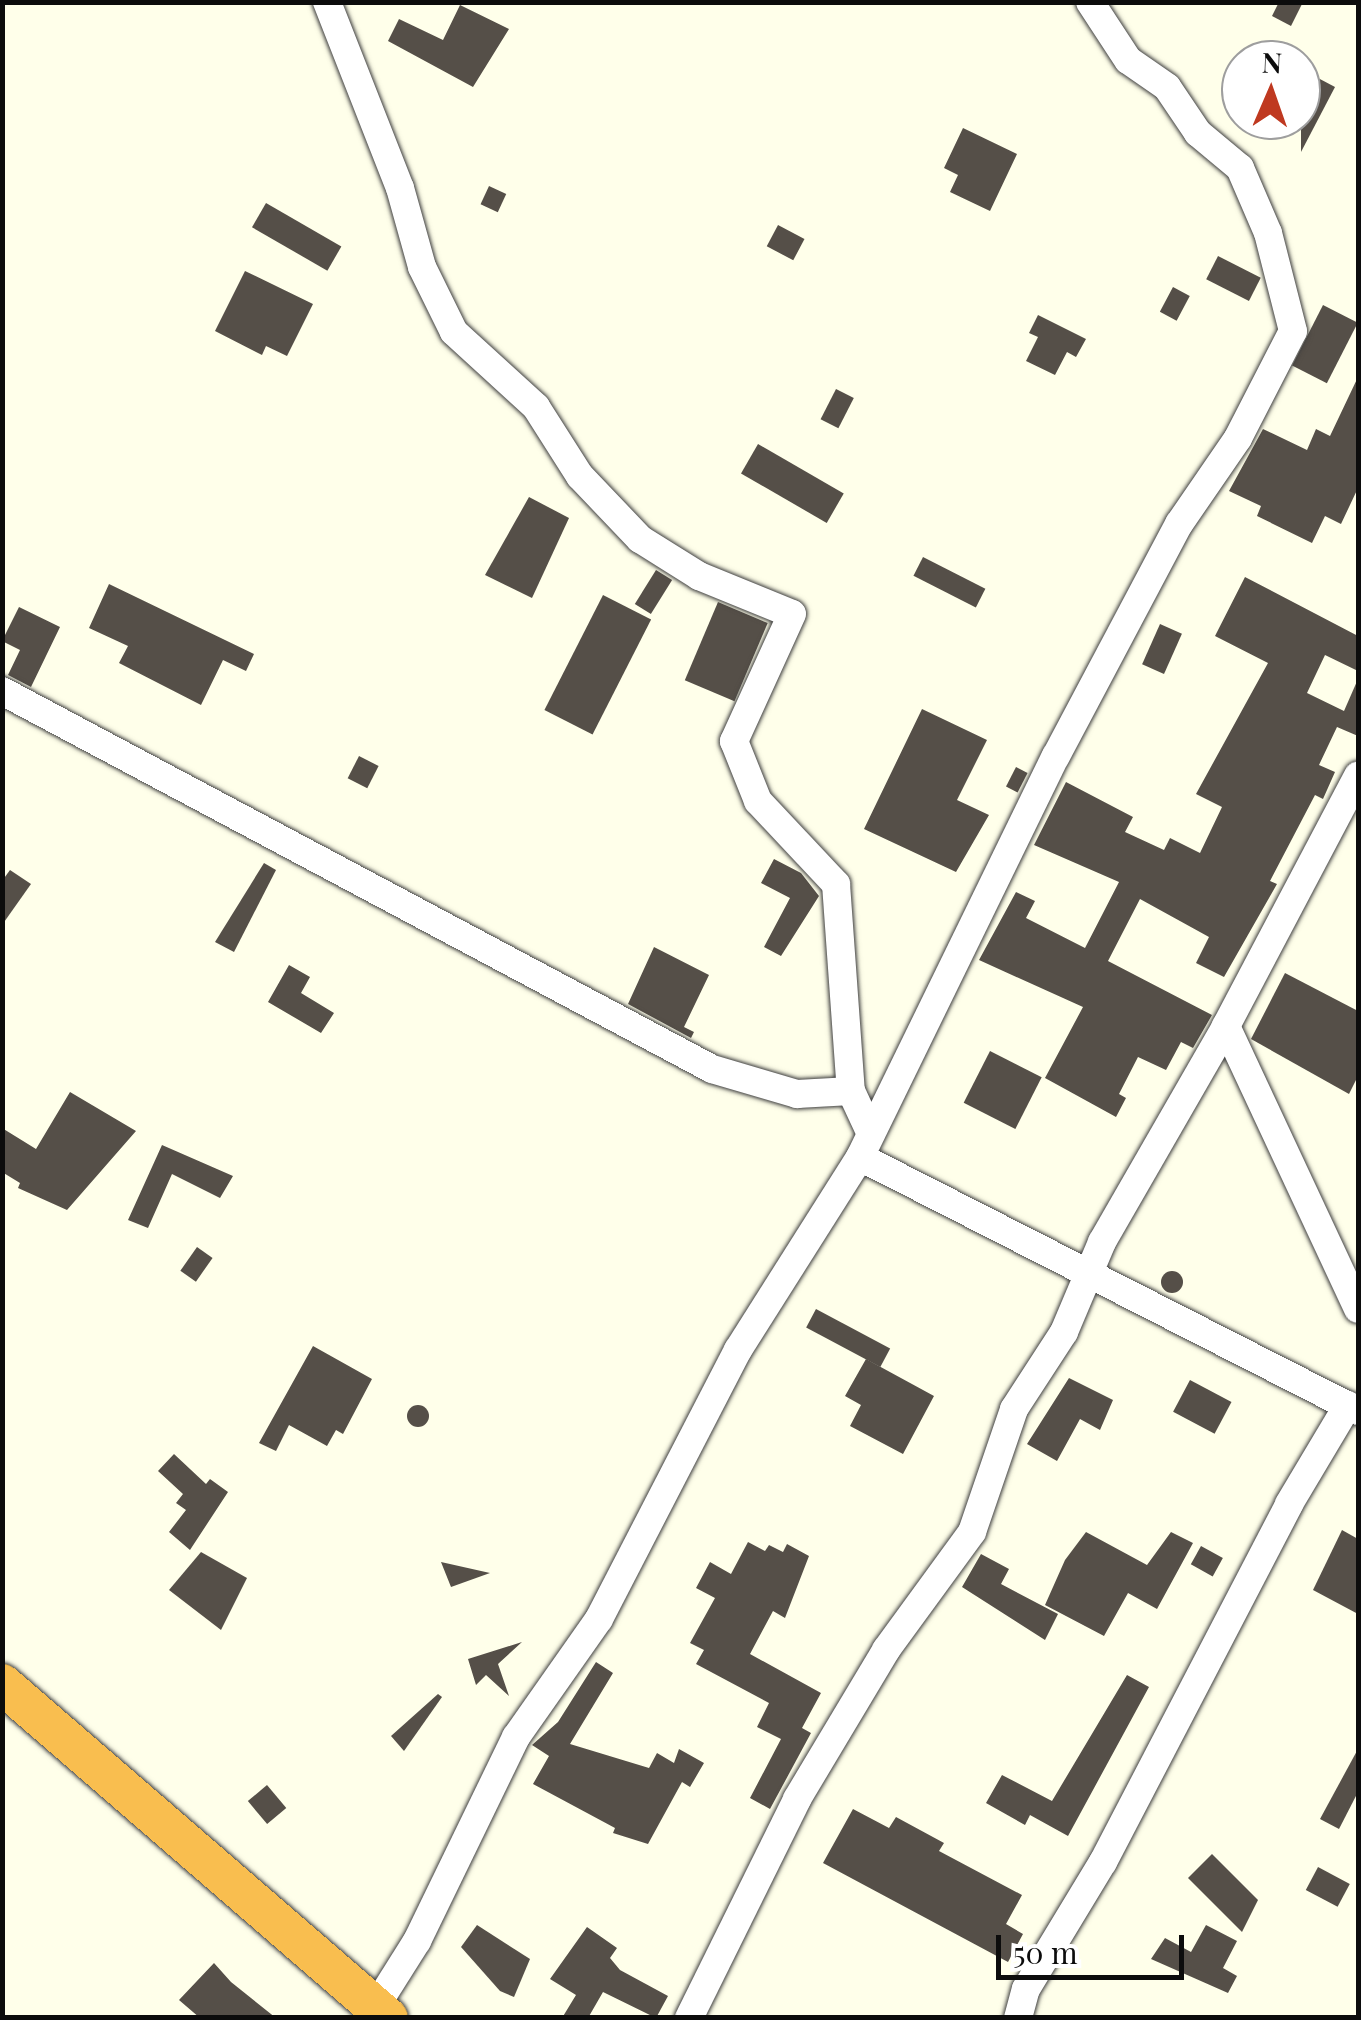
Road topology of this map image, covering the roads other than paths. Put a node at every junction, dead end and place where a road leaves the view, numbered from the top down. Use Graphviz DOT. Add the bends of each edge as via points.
graph roads {
  1 [pos="327,2"];
  2 [pos="1090,2"];
  3 [pos="2,691"];
  4 [pos="1358,776"];
  5 [pos="1226,1026"];
  6 [pos="851,1091"];
  7 [pos="865,1146"];
  8 [pos="1088,1275"];
  9 [pos="1358,1309"];
  10 [pos="1353,1408"];
  11 [pos="2,1684"];
  12 [pos="373,2014"];
  13 [pos="689,2018"];
  14 [pos="1018,2018"];
  1 -- 6 [label="street" via="400,188 422,267 454,332 536,408 580,476 640,539 699,576 792,614 734,741 758,801 836,884"];
  2 -- 7 [label="street" via="1128,60 1167,88 1198,133 1249,183 1292,306 1293,331 1238,438 1179,524 1056,756"];
  3 -- 6 [label="street" via="712,1069 797,1094"];
  4 -- 5 [label="street"];
  5 -- 8 [label="street"];
  5 -- 9 [label="street"];
  6 -- 7 [label="street"];
  7 -- 8 [label="street"];
  7 -- 12 [label="street" via="738,1350 599,1619 516,1737 417,1941"];
  8 -- 10 [label="street"];
  8 -- 13 [label="street" via="1064,1332 1014,1409 972,1532 886,1650 797,1799"];
  10 -- 14 [label="street" via="1288,1504 1103,1862 1026,1989"];
  11 -- 12 [label="highway"];
}
